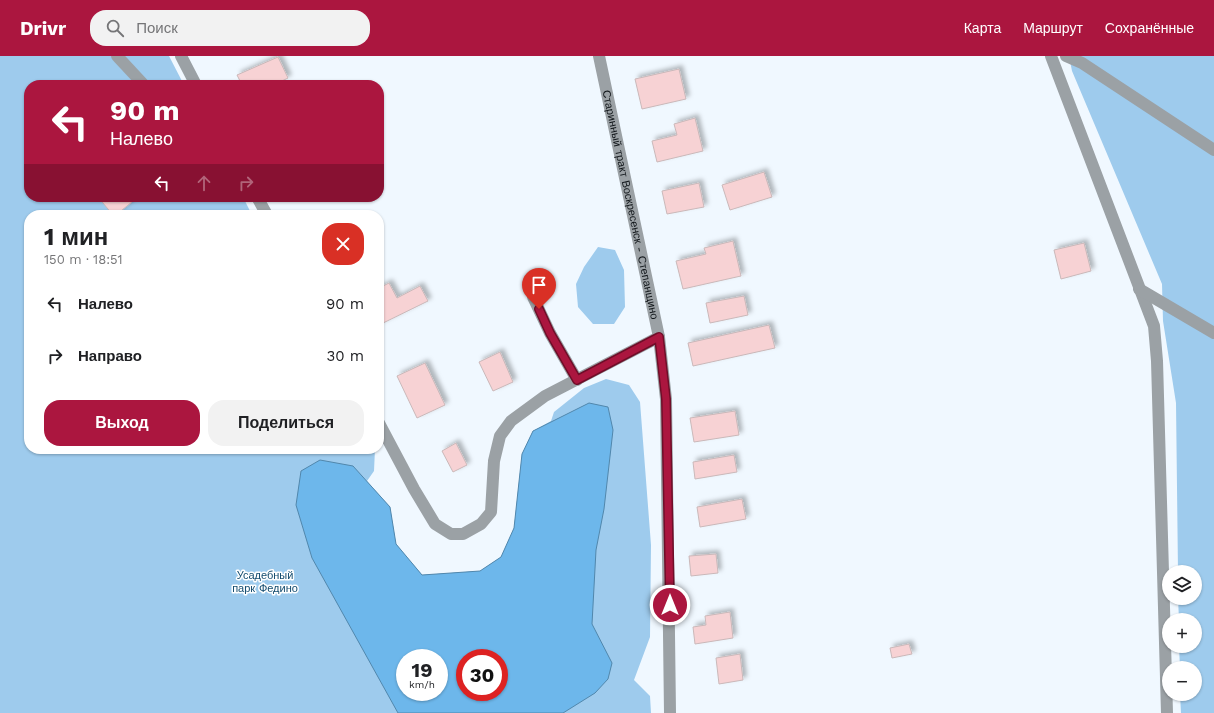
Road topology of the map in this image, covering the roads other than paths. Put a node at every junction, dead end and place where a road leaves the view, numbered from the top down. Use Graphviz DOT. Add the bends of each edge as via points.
graph roads {
  1 [pos="117,56"];
  2 [pos="181,56"];
  3 [pos="599,56"];
  4 [pos="1051,56"];
  5 [pos="1066,56"];
  6 [pos="139,80"];
  7 [pos="193,80"];
  8 [pos="1214,150"];
  9 [pos="1140,289"];
  10 [pos="533,297"];
  11 [pos="1214,333"];
  12 [pos="659,337"];
  13 [pos="577,380"];
  14 [pos="384,432"];
  15 [pos="670,713"];
  16 [pos="1167,713"];
  1 -- 6 [label="street"];
  2 -- 7 [label="street"];
  3 -- 12 [label="street, Старинный тракт Воскресенск - Степанщино"];
  4 -- 9 [label="street"];
  5 -- 8 [label="street" via="1082,63"];
  9 -- 11 [label="street"];
  9 -- 16 [label="street" via="1154,326 1157,361"];
  10 -- 13 [label="street"];
  12 -- 13 [label="street"];
  12 -- 15 [label="street, Старинный тракт Воскресенск - Степанщино" via="666,399"];
  13 -- 14 [label="street" via="545,396 511,421 500,436 494,462 491,512 481,524 462,534 451,534 435,524"];
}
